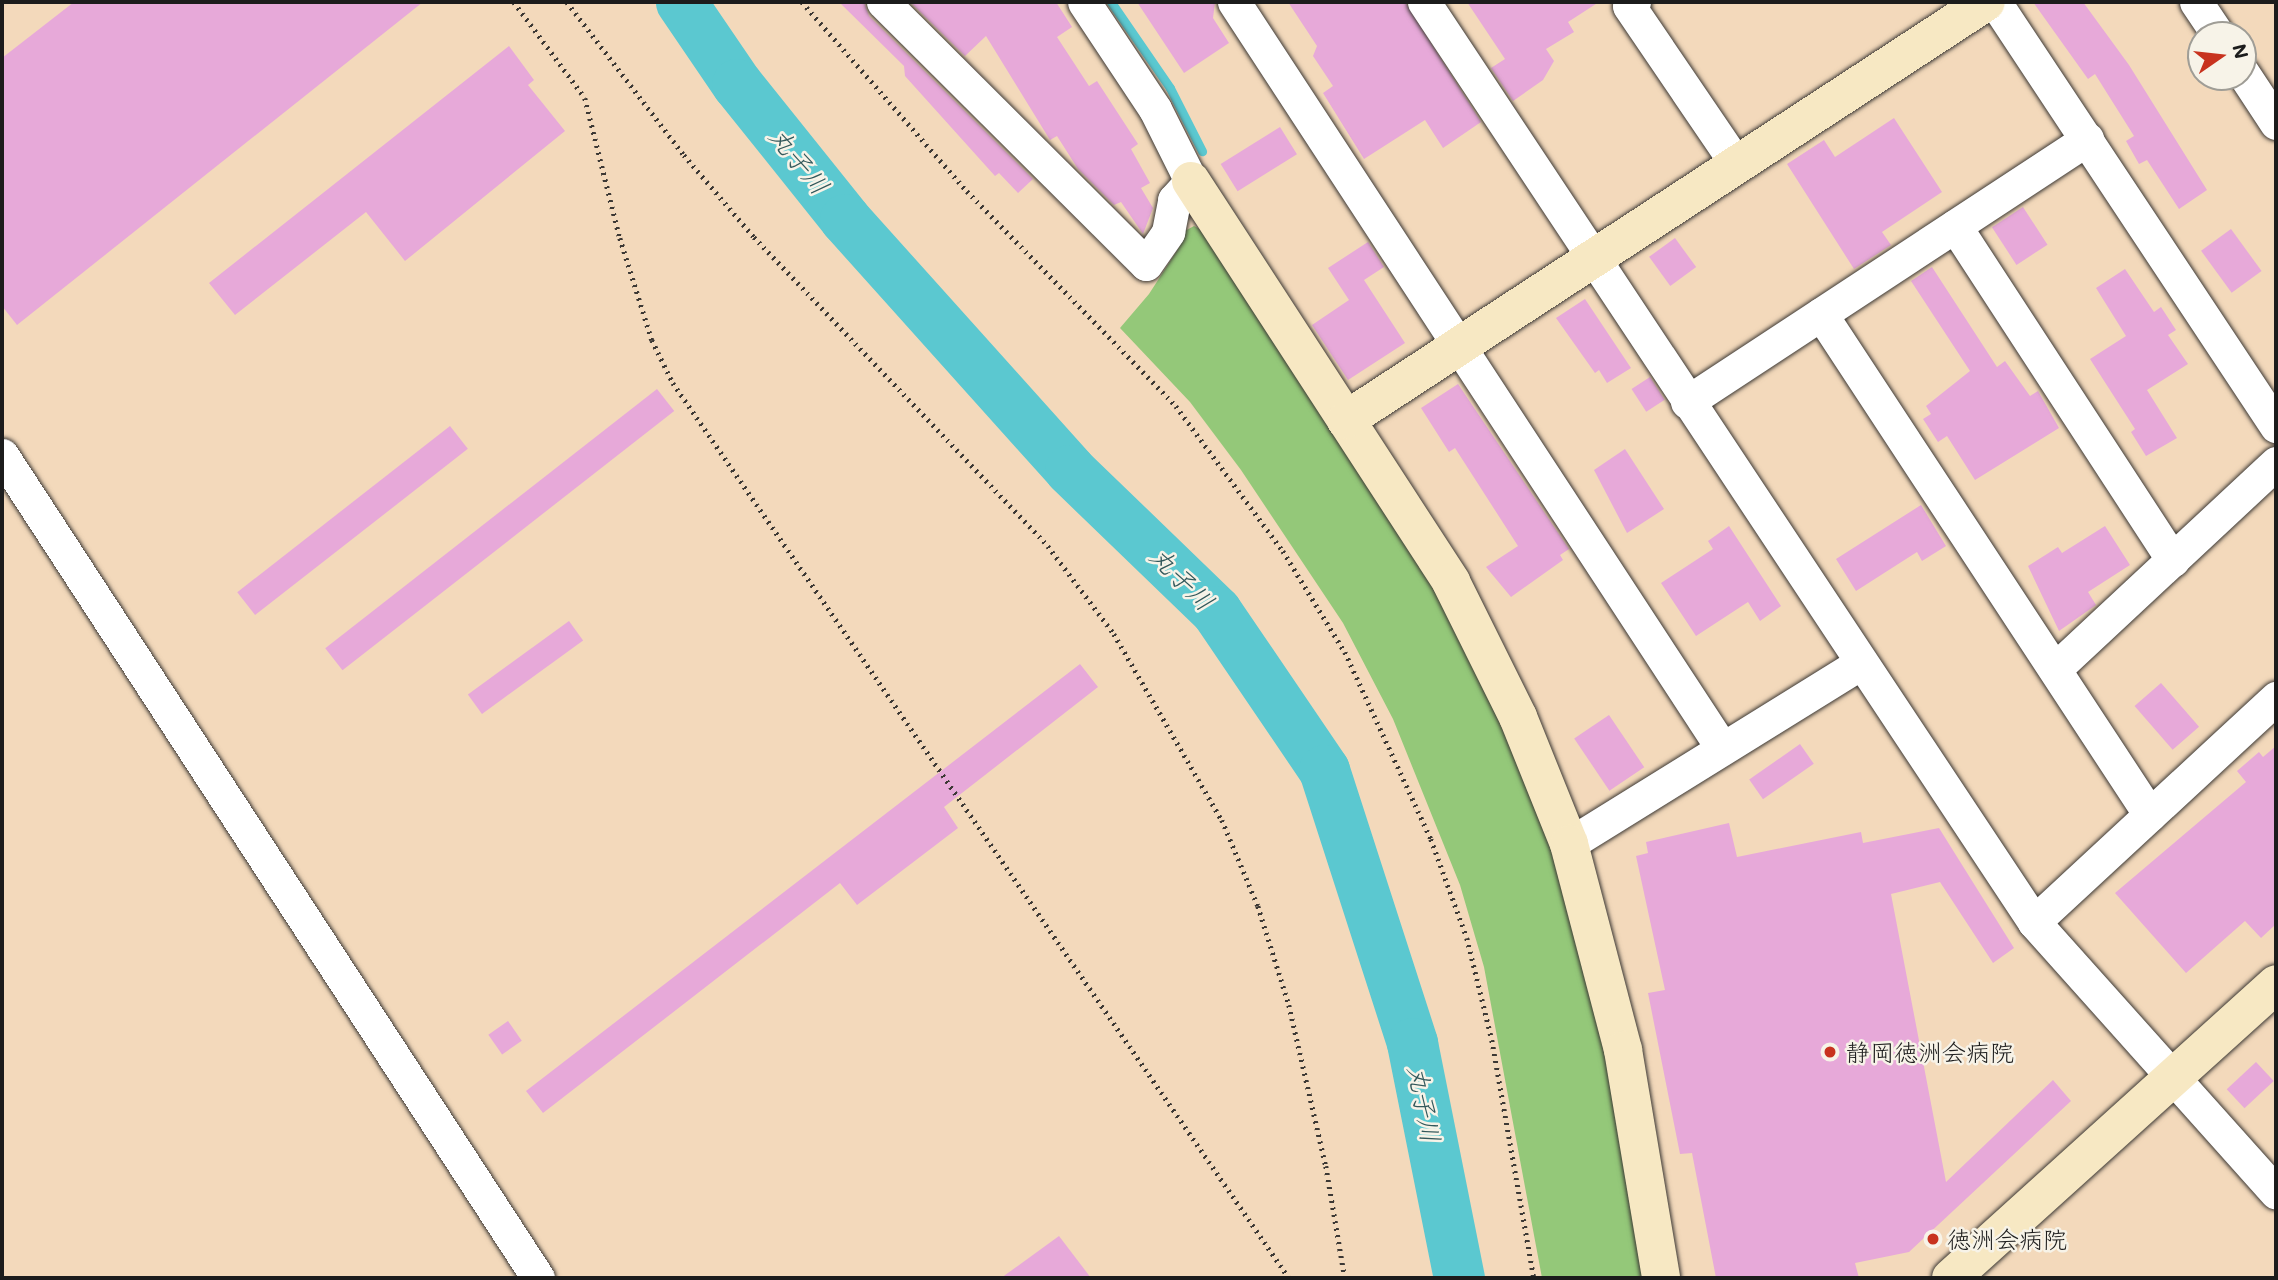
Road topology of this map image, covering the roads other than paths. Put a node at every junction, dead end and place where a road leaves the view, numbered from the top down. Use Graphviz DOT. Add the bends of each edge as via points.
graph roads {
  1 [pos="883,2"];
  2 [pos="1084,2"];
  3 [pos="1234,2"];
  4 [pos="1424,2"];
  5 [pos="1634,2"];
  6 [pos="1986,2"];
  7 [pos="1995,2"];
  8 [pos="2196,2"];
  9 [pos="2209,21"];
  10 [pos="2255,91"];
  11 [pos="2276,123"];
  12 [pos="2087,139"];
  13 [pos="1737,165"];
  14 [pos="1192,181"];
  15 [pos="1955,226"];
  16 [pos="1593,260"];
  17 [pos="1821,314"];
  18 [pos="1460,346"];
  19 [pos="1687,402"];
  20 [pos="1346,420"];
  21 [pos="2276,426"];
  22 [pos="2,455"];
  23 [pos="2276,463"];
  24 [pos="2173,559"];
  25 [pos="1861,663"];
  26 [pos="2055,669"];
  27 [pos="2276,698"];
  28 [pos="1722,748"];
  29 [pos="2150,814"];
  30 [pos="1569,844"];
  31 [pos="2034,922"];
  32 [pos="2276,984"];
  33 [pos="2170,1079"];
  34 [pos="2276,1194"];
  35 [pos="538,1278"];
  36 [pos="1661,1278"];
  37 [pos="1951,1278"];
  1 -- 14 [label="street" via="1146,264 1168,232 1174,200"];
  2 -- 14 [label="street" via="1155,109"];
  3 -- 18 [label="street"];
  4 -- 16 [label="street"];
  5 -- 13 [label="street" via="1629,6"];
  6 -- 13 [label="street"];
  7 -- 12 [label="street"];
  8 -- 9 [label="street"];
  10 -- 11 [label="street"];
  12 -- 15 [label="street"];
  12 -- 21 [label="street"];
  13 -- 16 [label="street"];
  14 -- 20 [label="street"];
  15 -- 17 [label="street"];
  15 -- 24 [label="street"];
  16 -- 18 [label="street"];
  16 -- 19 [label="street"];
  17 -- 19 [label="street"];
  17 -- 26 [label="street"];
  18 -- 20 [label="street"];
  18 -- 28 [label="street"];
  19 -- 25 [label="street"];
  20 -- 30 [label="street" via="1451,582 1518,716"];
  22 -- 35 [label="street"];
  23 -- 24 [label="street"];
  24 -- 26 [label="street"];
  25 -- 28 [label="street"];
  25 -- 31 [label="street"];
  26 -- 29 [label="street"];
  27 -- 29 [label="street"];
  28 -- 30 [label="street"];
  29 -- 31 [label="street"];
  30 -- 36 [label="street" via="1623,1050"];
  31 -- 33 [label="street"];
  32 -- 33 [label="street"];
  33 -- 34 [label="street"];
  33 -- 37 [label="street"];
}
